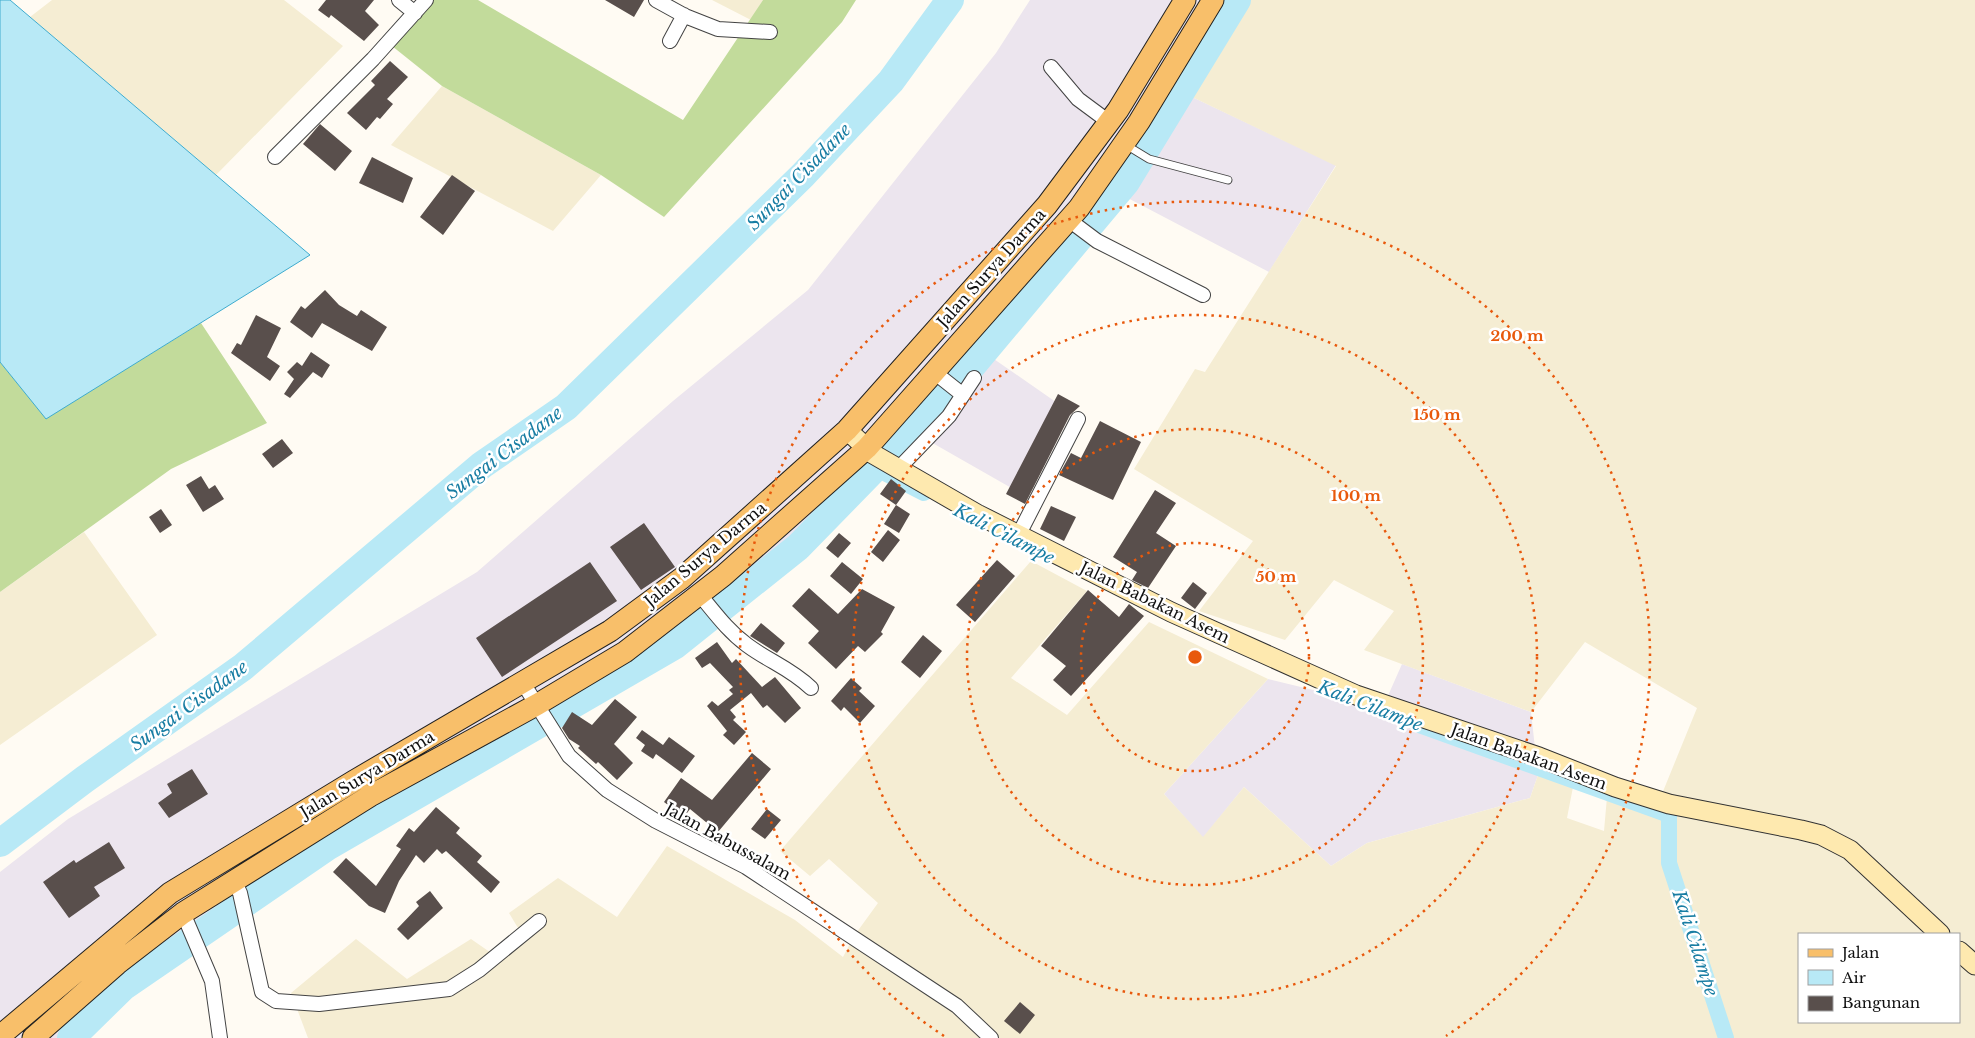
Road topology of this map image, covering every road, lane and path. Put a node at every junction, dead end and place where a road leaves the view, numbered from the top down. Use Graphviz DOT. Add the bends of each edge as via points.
graph roads {
  1 [pos="400,0"];
  2 [pos="426,0"];
  3 [pos="656,0"];
  4 [pos="1185,0"];
  5 [pos="1213,0"];
  6 [pos="415,13"];
  7 [pos="684,15"];
  8 [pos="770,32"];
  9 [pos="670,41"];
  10 [pos="1051,67"];
  11 [pos="1109,122"];
  12 [pos="1127,146"];
  13 [pos="275,157"];
  14 [pos="1228,180"];
  15 [pos="1072,222"];
  16 [pos="1203,295"];
  17 [pos="938,375"];
  18 [pos="974,378"];
  19 [pos="960,393"];
  20 [pos="1078,419"];
  21 [pos="847,430"];
  22 [pos="870,451"];
  23 [pos="897,468"];
  24 [pos="1019,534"];
  25 [pos="701,597"];
  26 [pos="523,683"];
  27 [pos="811,688"];
  28 [pos="539,706"];
  29 [pos="237,886"];
  30 [pos="186,920"];
  31 [pos="539,921"];
  32 [pos="1939,933"];
  33 [pos="1960,952"];
  34 [pos="1975,965"];
  35 [pos="0,1036"];
  36 [pos="33,1038"];
  37 [pos="220,1038"];
  38 [pos="991,1038"];
  1 -- 6 [label="street"];
  2 -- 6 [label="street"];
  3 -- 7 [label="street"];
  4 -- 11 [label="main road, Jalan Surya Darma"];
  5 -- 12 [label="main road, Jalan Surya Darma"];
  6 -- 13 [label="street"];
  7 -- 8 [label="street" via="718,29"];
  7 -- 9 [label="street"];
  10 -- 11 [label="street" via="1078,99"];
  11 -- 21 [label="main road, Jalan Surya Darma" via="1047,205"];
  12 -- 14 [label="lane" via="1145,157"];
  12 -- 15 [label="main road, Jalan Surya Darma"];
  15 -- 16 [label="street" via="1097,241"];
  15 -- 17 [label="main road, Jalan Surya Darma"];
  17 -- 19 [label="street"];
  17 -- 22 [label="main road, Jalan Surya Darma"];
  18 -- 19 [label="street"];
  19 -- 23 [label="street" via="948,416"];
  20 -- 24 [label="street"];
  21 -- 22 [label="street, Jalan Babakan Asem"];
  21 -- 26 [label="main road, Jalan Surya Darma" via="682,578 610,631"];
  22 -- 23 [label="street, Jalan Babakan Asem"];
  22 -- 25 [label="main road, Jalan Surya Darma"];
  23 -- 24 [label="street, Jalan Babakan Asem"];
  24 -- 32 [label="street, Jalan Babakan Asem" via="1171,612 1356,695 1669,804 1801,830 1836,842 1850,850"];
  25 -- 27 [label="street" via="718,619 747,645 785,666"];
  25 -- 28 [label="main road, Jalan Surya Darma" via="625,652"];
  26 -- 28 [label="street, Jalan Babussalam"];
  26 -- 35 [label="main road, Jalan Surya Darma" via="354,780 170,893"];
  28 -- 29 [label="main road, Jalan Surya Darma" via="370,796"];
  28 -- 38 [label="street, Jalan Babussalam" via="553,733 585,772 607,790 656,821 746,867 957,1006"];
  29 -- 30 [label="main road, Jalan Surya Darma"];
  29 -- 31 [label="street" via="262,992 276,1001 319,1004 449,989 479,970"];
  30 -- 36 [label="main road, Jalan Surya Darma" via="117,964"];
  30 -- 37 [label="street" via="212,981"];
  33 -- 34 [label="street"];
}
